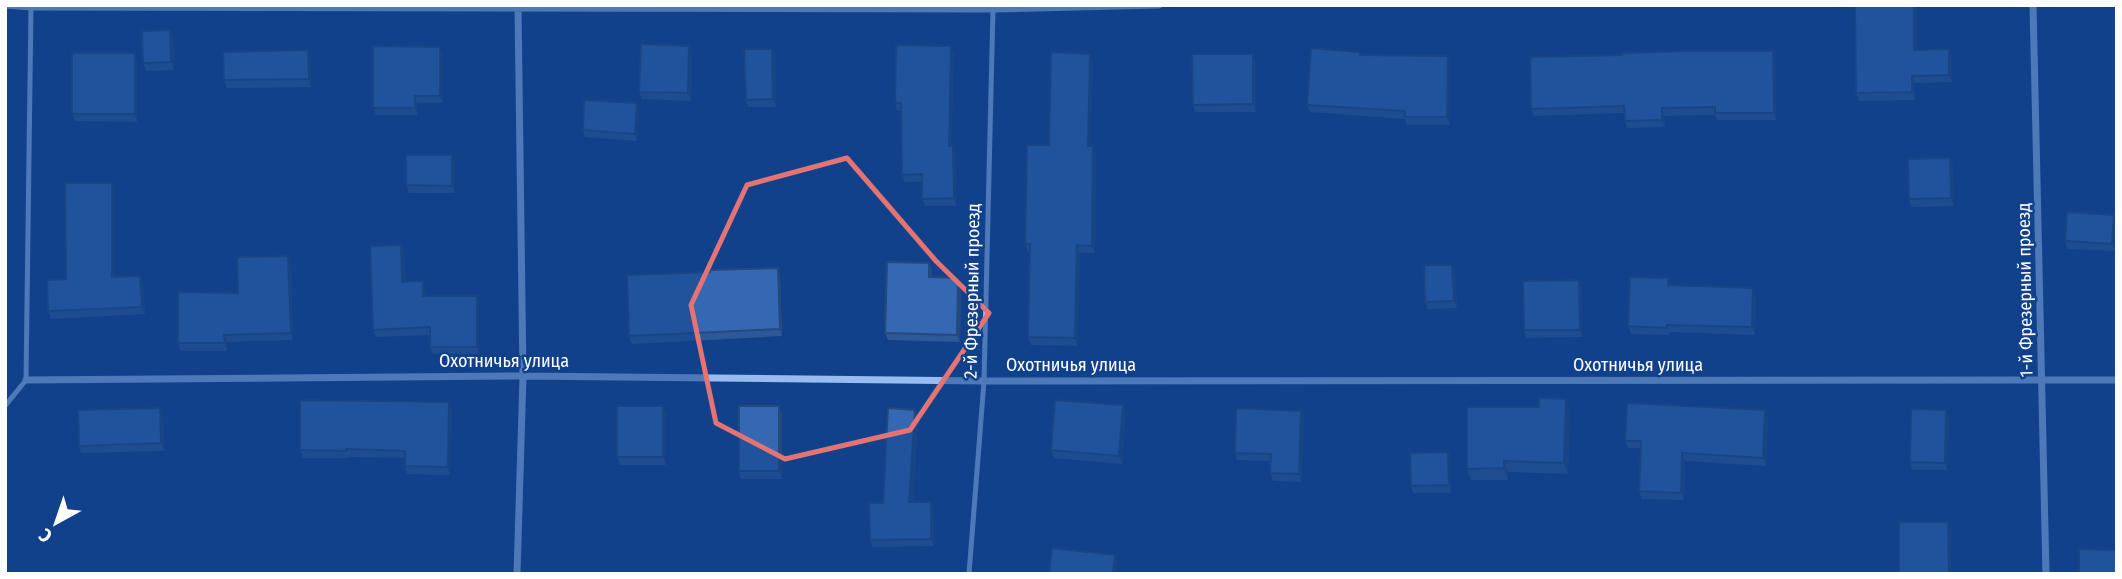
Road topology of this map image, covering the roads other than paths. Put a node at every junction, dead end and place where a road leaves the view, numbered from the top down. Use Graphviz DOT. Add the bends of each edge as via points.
graph roads {
  1 [pos="5,5"];
  2 [pos="1158,5"];
  3 [pos="2033,5"];
  4 [pos="31,7"];
  5 [pos="518,8"];
  6 [pos="993,9"];
  7 [pos="523,376"];
  8 [pos="26,380"];
  9 [pos="2117,380"];
  10 [pos="984,381"];
  11 [pos="2043,381"];
  12 [pos="5,405"];
  13 [pos="517,574"];
  14 [pos="969,574"];
  15 [pos="2046,574"];
  1 -- 4 [label="street"];
  2 -- 6 [label="street"];
  3 -- 11 [label="street, 1-й Фрезерный проезд"];
  4 -- 5 [label="street"];
  4 -- 8 [label="lane"];
  5 -- 6 [label="street"];
  5 -- 7 [label="street"];
  6 -- 10 [label="lane, 2-й Фрезерный проезд"];
  7 -- 8 [label="street, Охотничья улица"];
  7 -- 10 [label="street, Охотничья улица"];
  7 -- 13 [label="street"];
  8 -- 12 [label="lane"];
  9 -- 11 [label="street, Охотничья улица"];
  10 -- 11 [label="street, Охотничья улица"];
  10 -- 14 [label="lane, 2-й Фрезерный проезд"];
  11 -- 15 [label="street, 1-й Фрезерный проезд"];
}
